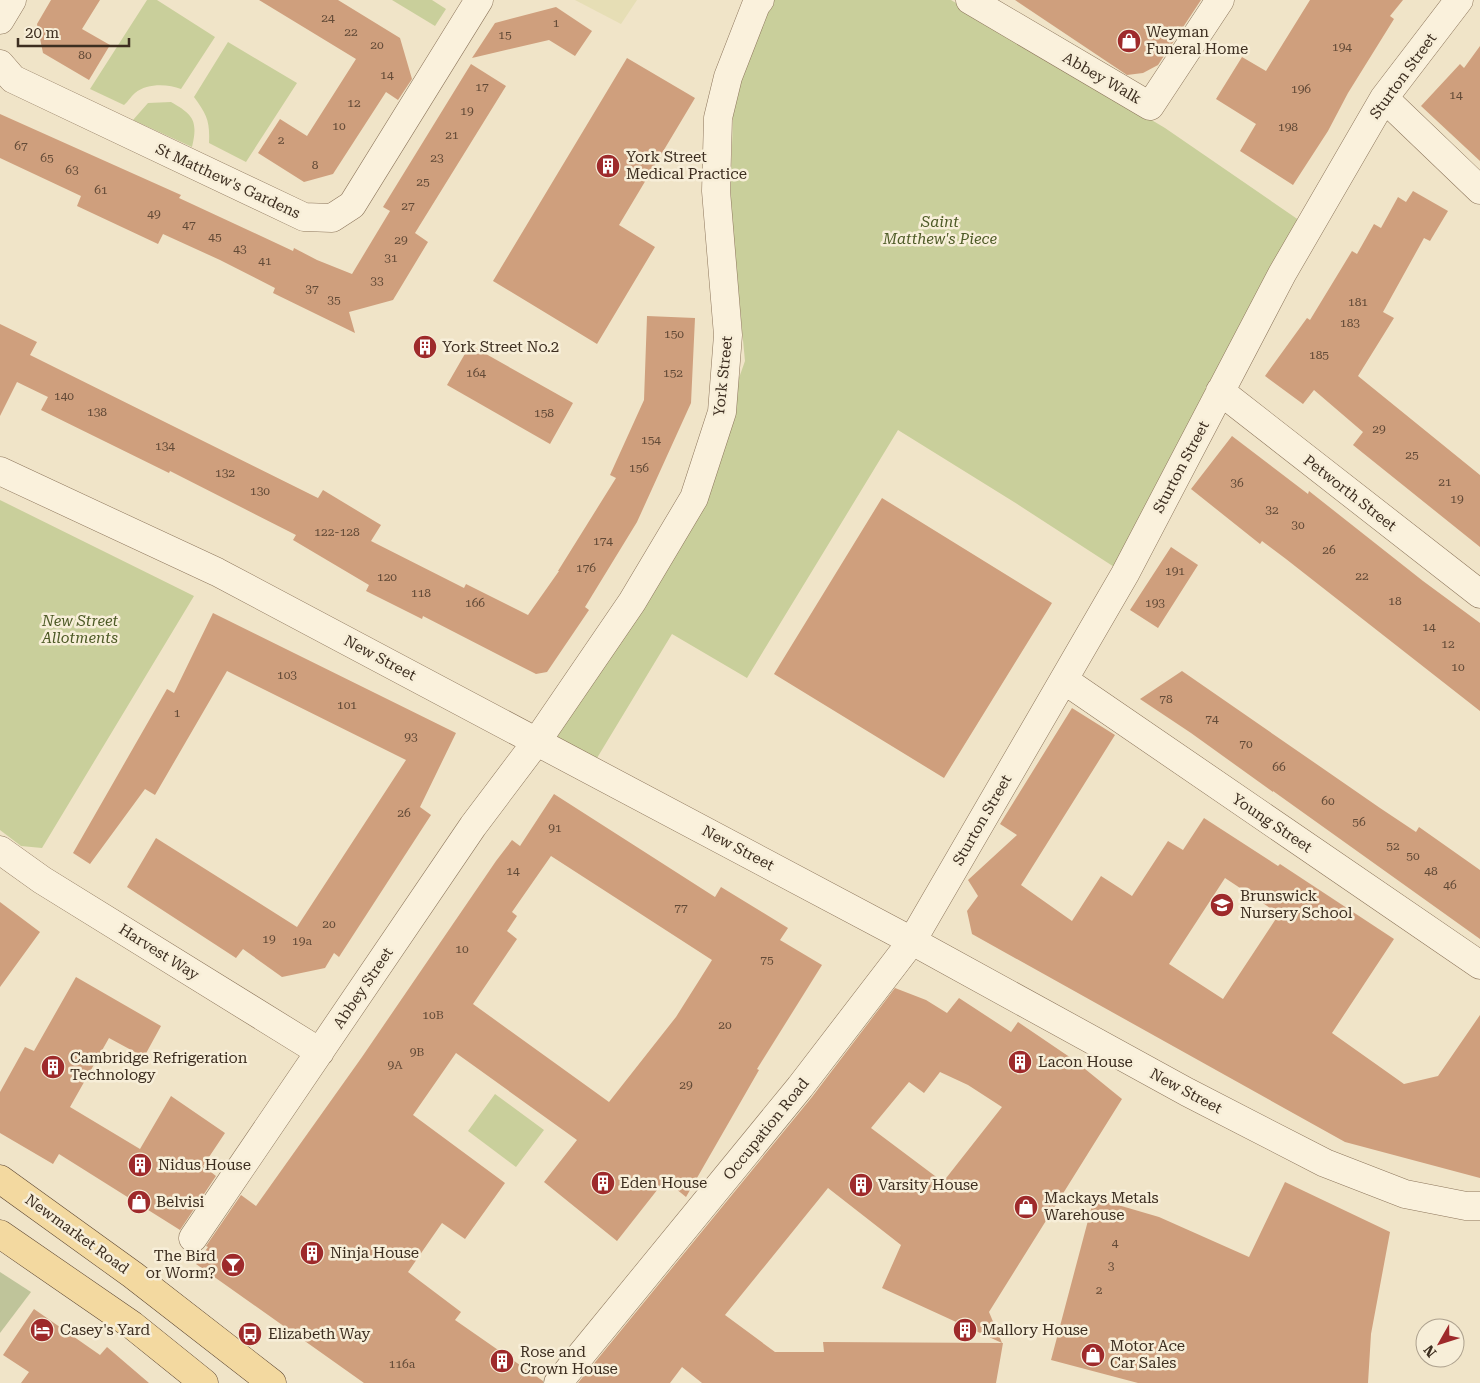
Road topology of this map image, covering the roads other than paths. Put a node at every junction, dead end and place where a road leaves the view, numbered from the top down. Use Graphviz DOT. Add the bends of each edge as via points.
graph roads {
  1 [pos="12,0"];
  2 [pos="479,0"];
  3 [pos="970,0"];
  4 [pos="1220,0"];
  5 [pos="1459,0"];
  6 [pos="755,2"];
  7 [pos="0,20"];
  8 [pos="0,64"];
  9 [pos="1384,98"];
  10 [pos="1480,190"];
  11 [pos="1220,391"];
  12 [pos="0,471"];
  13 [pos="1480,594"];
  14 [pos="1064,680"];
  15 [pos="537,741"];
  16 [pos="0,850"];
  17 [pos="912,941"];
  18 [pos="1480,965"];
  19 [pos="320,1052"];
  20 [pos="0,1179"];
  21 [pos="1480,1206"];
  22 [pos="0,1234"];
  23 [pos="193,1238"];
  24 [pos="204,1383"];
  25 [pos="272,1383"];
  26 [pos="558,1383"];
  1 -- 7 [label="street"];
  2 -- 8 [label="street, St Matthew's Gardens" via="352,205 332,218 304,217 13,80"];
  3 -- 4 [label="street, Abbey Walk" via="1150,106"];
  5 -- 9 [label="street, Sturton Street"];
  6 -- 15 [label="street, York Street" via="728,77 718,118 716,191 728,335 722,412 694,498 632,602"];
  9 -- 10 [label="street"];
  9 -- 11 [label="street, Sturton Street" via="1282,274"];
  11 -- 13 [label="street, Petworth Street"];
  11 -- 14 [label="street, Sturton Street" via="1125,574"];
  12 -- 15 [label="street, New Street" via="217,572"];
  14 -- 17 [label="street, Sturton Street"];
  14 -- 18 [label="street, Young Street"];
  15 -- 17 [label="street, New Street"];
  15 -- 19 [label="street, Abbey Street" via="474,826"];
  16 -- 19 [label="street, Harvest Way" via="42,880"];
  17 -- 21 [label="street, New Street" via="1325,1164 1405,1194"];
  17 -- 26 [label="street, Occupation Road" via="800,1087"];
  19 -- 23 [label="street, Abbey Street"];
  20 -- 25 [label="main road, Newmarket Road" via="133,1275"];
  22 -- 24 [label="main road" via="132,1325"];
}
